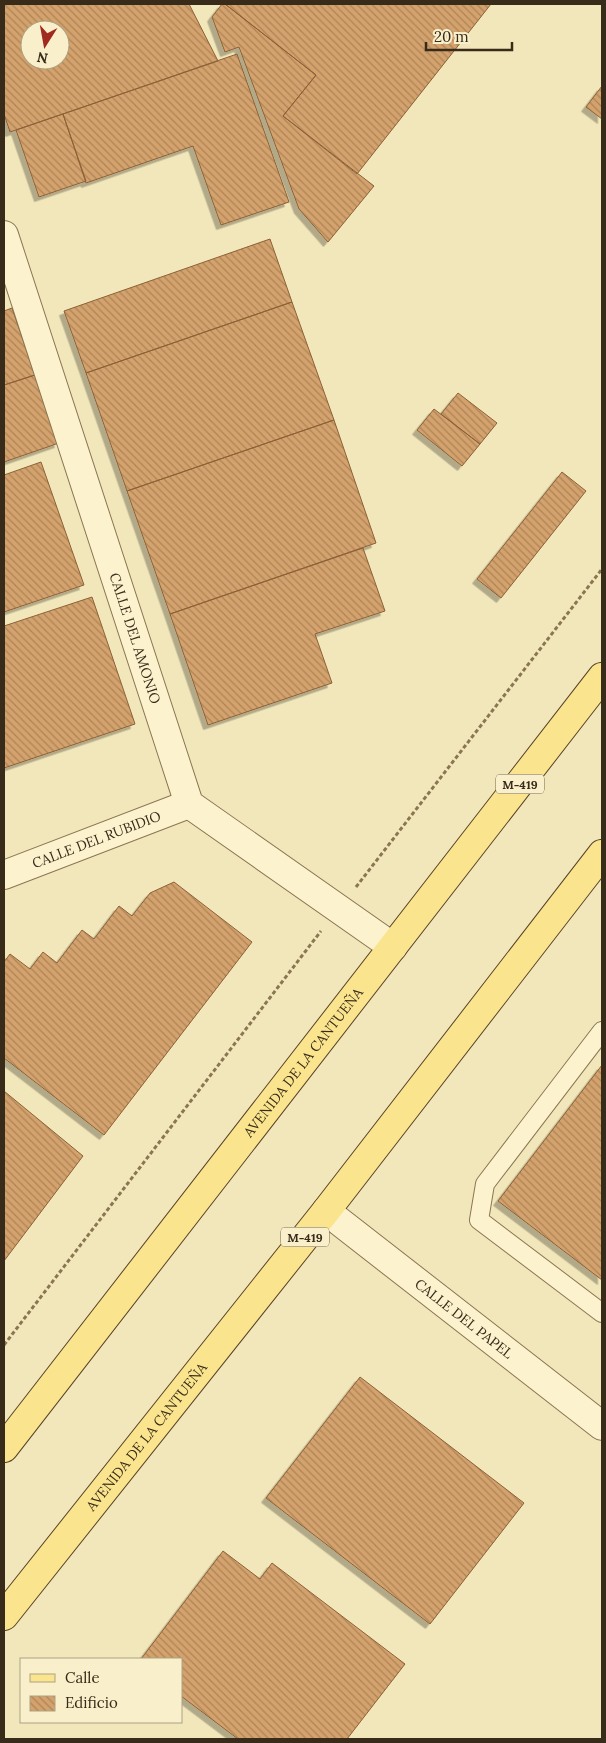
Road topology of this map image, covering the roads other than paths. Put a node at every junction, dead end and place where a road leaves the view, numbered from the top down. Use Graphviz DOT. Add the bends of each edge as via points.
graph roads {
  1 [pos="4,235"];
  2 [pos="602,678"];
  3 [pos="189,804"];
  4 [pos="602,854"];
  5 [pos="4,874"];
  6 [pos="393,948"];
  7 [pos="602,1031"];
  8 [pos="326,1211"];
  9 [pos="602,1313"];
  10 [pos="602,1426"];
  11 [pos="7,1438"];
  12 [pos="4,1616"];
  1 -- 3 [label="street, CALLE DEL AMONIO"];
  2 -- 6 [label="main road, AVENIDA DE LA CANTUEÑA / M-419"];
  3 -- 5 [label="street, CALLE DEL RUBIDIO"];
  3 -- 6 [label="street"];
  4 -- 8 [label="main road, AVENIDA DE LA CANTUEÑA / M-419"];
  6 -- 11 [label="main road, AVENIDA DE LA CANTUEÑA / M-419"];
  7 -- 9 [label="lane" via="485,1184 479,1220"];
  8 -- 10 [label="street, CALLE DEL PAPEL"];
  8 -- 12 [label="main road, AVENIDA DE LA CANTUEÑA / M-419"];
}
